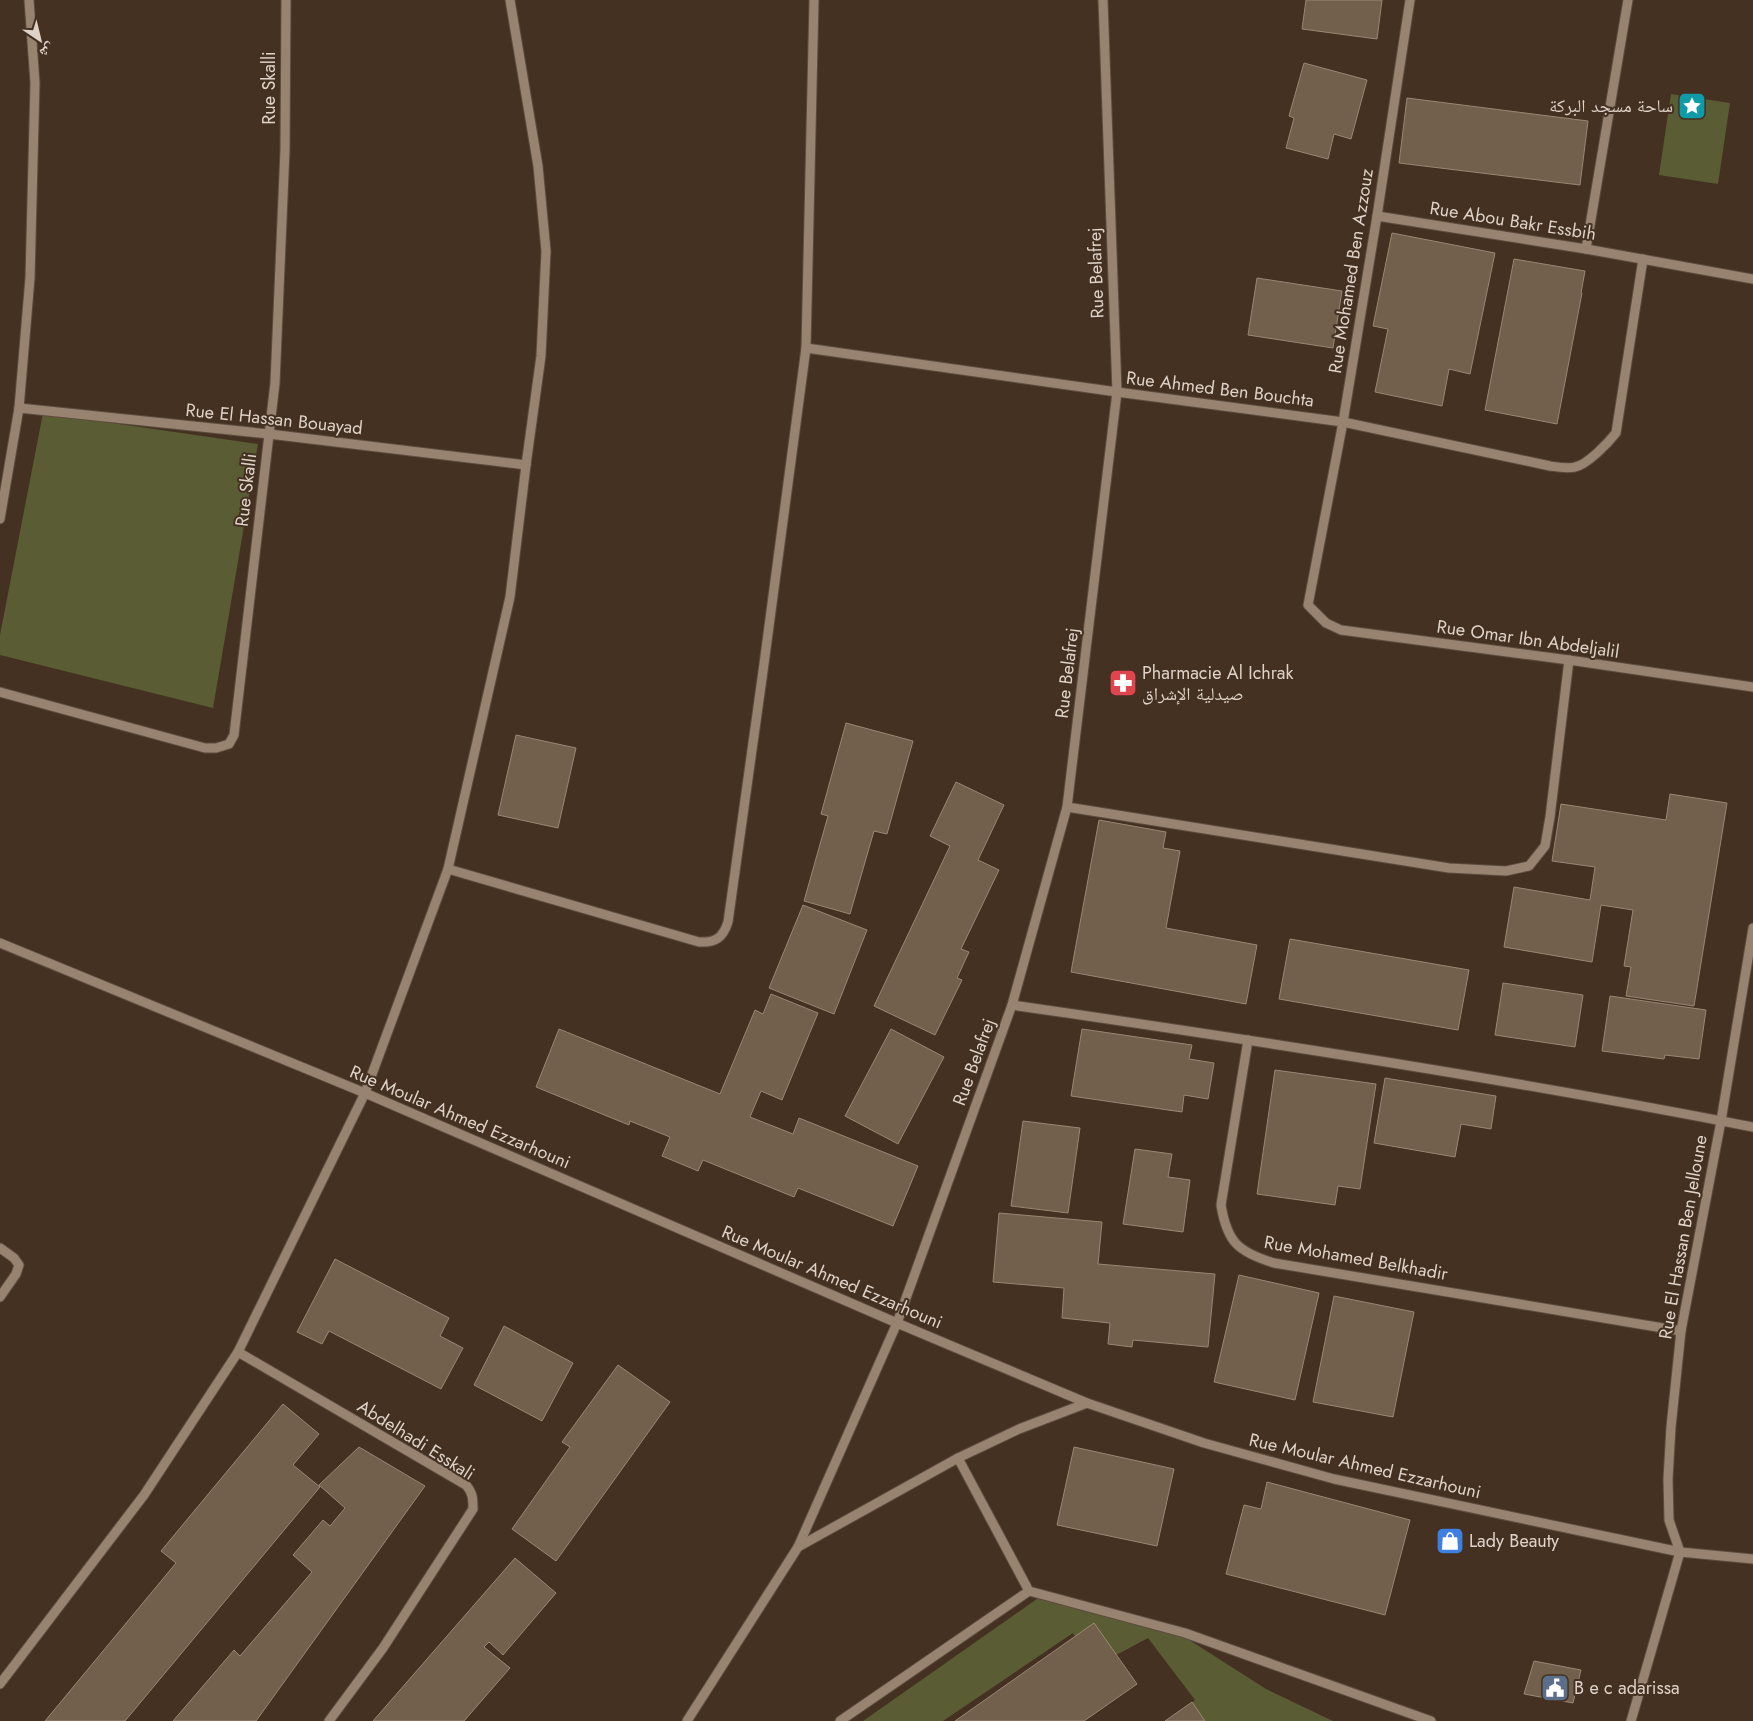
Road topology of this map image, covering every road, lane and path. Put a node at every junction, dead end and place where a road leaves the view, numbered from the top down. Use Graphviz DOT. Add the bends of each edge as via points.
graph roads {
  1 [pos="29,0"];
  2 [pos="286,0"];
  3 [pos="510,0"];
  4 [pos="814,0"];
  5 [pos="1103,0"];
  6 [pos="1410,0"];
  7 [pos="1628,0"];
  8 [pos="1378,216"];
  9 [pos="1586,249"];
  10 [pos="1643,259"];
  11 [pos="1753,279"];
  12 [pos="806,348"];
  13 [pos="1117,392"];
  14 [pos="20,408"];
  15 [pos="1342,422"];
  16 [pos="269,434"];
  17 [pos="526,465"];
  18 [pos="0,519"];
  19 [pos="1308,605"];
  20 [pos="1569,660"];
  21 [pos="1753,687"];
  22 [pos="0,692"];
  23 [pos="1067,807"];
  24 [pos="448,869"];
  25 [pos="1753,928"];
  26 [pos="0,943"];
  27 [pos="1012,1005"];
  28 [pos="1248,1040"];
  29 [pos="366,1093"];
  30 [pos="1721,1120"];
  31 [pos="1753,1127"];
  32 [pos="0,1248"];
  33 [pos="0,1297"];
  34 [pos="897,1323"];
  35 [pos="1681,1331"];
  36 [pos="238,1352"];
  37 [pos="1087,1402"];
  38 [pos="958,1458"];
  39 [pos="798,1547"];
  40 [pos="1680,1552"];
  41 [pos="1753,1559"];
  42 [pos="1029,1591"];
  43 [pos="0,1684"];
  44 [pos="329,1721"];
  45 [pos="687,1721"];
  46 [pos="840,1721"];
  47 [pos="1431,1721"];
  48 [pos="1631,1721"];
  1 -- 14 [label="street" via="35,83 30,278"];
  2 -- 16 [label="street, Rue Skalli" via="286,150 275,383"];
  3 -- 17 [label="street" via="538,166 546,251 541,356"];
  4 -- 12 [label="street"];
  5 -- 13 [label="street, Rue Belafrej"];
  6 -- 8 [label="street, Rue Mohamed Ben Azzouz"];
  7 -- 9 [label="street"];
  8 -- 9 [label="street, Rue Abou Bakr Essbih"];
  8 -- 15 [label="street, Rue Mohamed Ben Azzouz"];
  9 -- 10 [label="street, Rue Abou Bakr Essbih"];
  10 -- 11 [label="street, Rue Abou Bakr Essbih"];
  10 -- 15 [label="street, Rue Ahmed Ben Bouchta" via="1616,433 1594,455 1576,467 1550,466"];
  12 -- 13 [label="street, Rue Ahmed Ben Bouchta"];
  12 -- 24 [label="street" via="725,932 709,943 699,942"];
  13 -- 15 [label="street, Rue Ahmed Ben Bouchta"];
  13 -- 23 [label="street, Rue Belafrej"];
  14 -- 16 [label="street, Rue El Hassan Bouayad"];
  14 -- 18 [label="street"];
  15 -- 19 [label="street, Rue Mohamed Ben Azzouz"];
  16 -- 17 [label="street, Rue El Hassan Bouayad"];
  16 -- 22 [label="street, Rue Skalli" via="234,735 230,744 205,748"];
  17 -- 24 [label="street" via="510,598"];
  19 -- 20 [label="street, Rue Omar Ibn Abdeljalil" via="1326,623 1341,630"];
  20 -- 21 [label="street, Rue Omar Ibn Abdeljalil"];
  20 -- 23 [label="street" via="1545,846 1529,866 1506,871 1449,868"];
  23 -- 27 [label="street, Rue Belafrej"];
  24 -- 29 [label="street"];
  25 -- 30 [label="street, Rue El Hassan Ben Jelloune"];
  26 -- 29 [label="street, Rue Moular Ahmed Ezzarhouni"];
  27 -- 28 [label="street"];
  27 -- 34 [label="street, Rue Belafrej"];
  28 -- 30 [label="street"];
  28 -- 35 [label="street, Rue Mohamed Belkhadir" via="1221,1205 1224,1226 1236,1244 1249,1254 1274,1263"];
  29 -- 34 [label="street, Rue Moular Ahmed Ezzarhouni"];
  29 -- 36 [label="street"];
  30 -- 31 [label="street"];
  30 -- 35 [label="street, Rue El Hassan Ben Jelloune"];
  32 -- 33 [label="street" via="19,1265"];
  34 -- 37 [label="street, Rue Moular Ahmed Ezzarhouni"];
  34 -- 39 [label="street, Rue Belafrej"];
  35 -- 40 [label="street, Rue El Hassan Ben Jelloune" via="1668,1479 1669,1520"];
  36 -- 43 [label="street" via="144,1495"];
  36 -- 44 [label="street, Abdelhadi Esskali" via="472,1492 472,1510 383,1648"];
  37 -- 38 [label="street"];
  37 -- 40 [label="street, Rue Moular Ahmed Ezzarhouni" via="1204,1443 1334,1479"];
  38 -- 39 [label="street"];
  38 -- 42 [label="street"];
  39 -- 45 [label="street, Rue Belafrej"];
  40 -- 41 [label="street, Rue Moular Ahmed Ezzarhouni"];
  40 -- 48 [label="street"];
  42 -- 46 [label="street"];
  42 -- 47 [label="street" via="1185,1633"];
}
